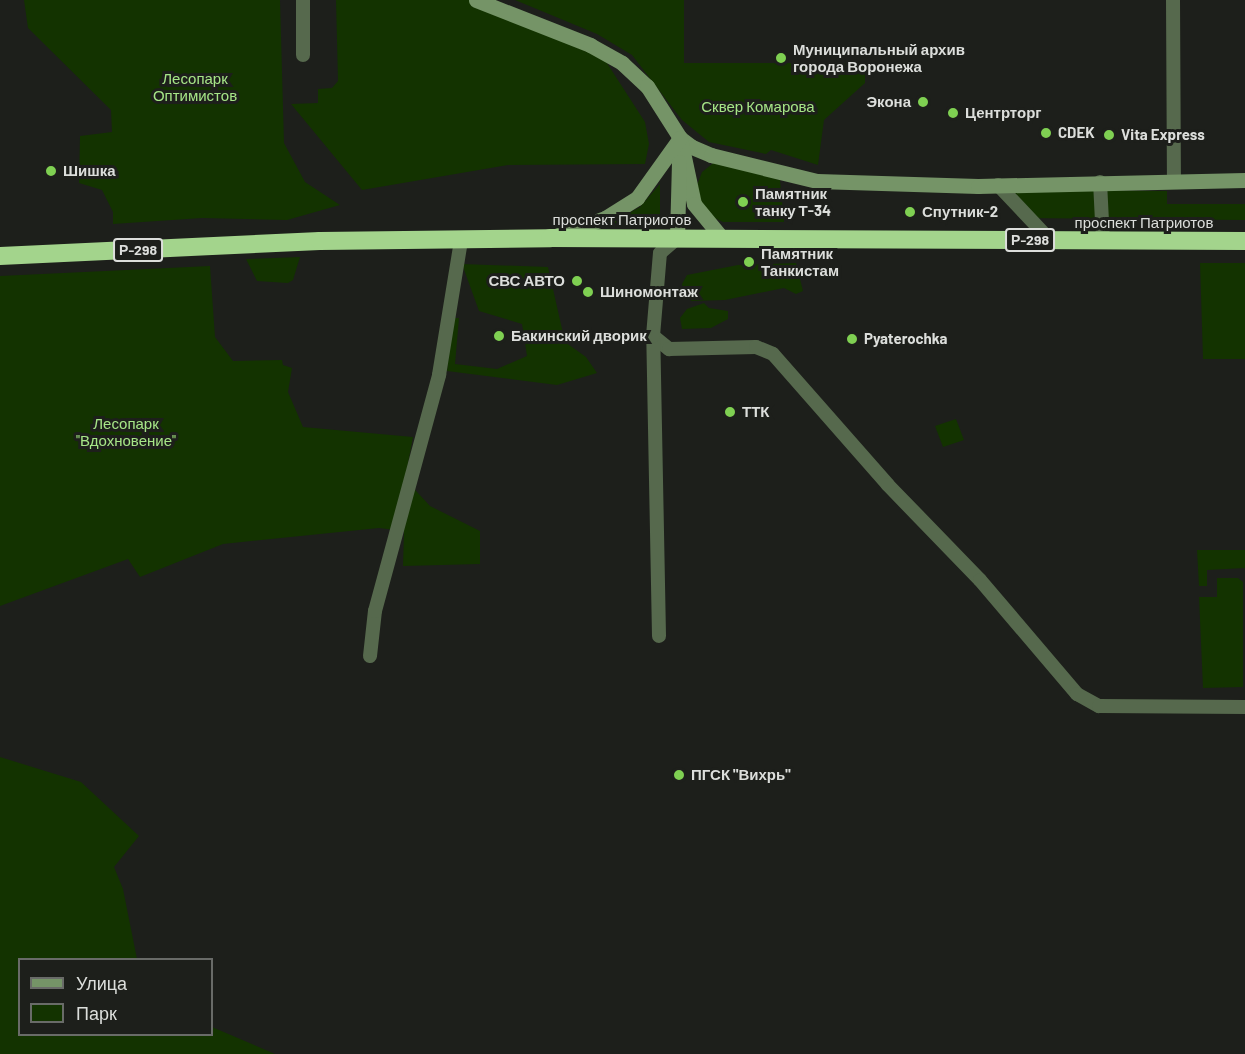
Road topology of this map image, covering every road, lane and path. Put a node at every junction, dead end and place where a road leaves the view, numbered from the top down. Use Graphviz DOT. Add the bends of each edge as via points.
graph roads {
  1 [pos="303,0"];
  2 [pos="476,0"];
  3 [pos="1173,0"];
  4 [pos="303,55"];
  5 [pos="680,138"];
  6 [pos="1174,180"];
  7 [pos="1245,180"];
  8 [pos="1100,182"];
  9 [pos="998,185"];
  10 [pos="550,238"];
  11 [pos="677,238"];
  12 [pos="722,238"];
  13 [pos="1051,240"];
  14 [pos="460,241"];
  15 [pos="1103,241"];
  16 [pos="1245,241"];
  17 [pos="0,256"];
  18 [pos="653,336"];
  19 [pos="659,636"];
  20 [pos="370,656"];
  21 [pos="1245,707"];
  1 -- 4 [label="street"];
  2 -- 5 [label="street" via="590,45 622,63 647,86"];
  3 -- 6 [label="street"];
  5 -- 9 [label="street" via="711,155 818,181"];
  5 -- 10 [label="street" via="644,190 622,208"];
  5 -- 11 [label="street"];
  5 -- 12 [label="street" via="694,204"];
  6 -- 7 [label="street"];
  6 -- 8 [label="street"];
  8 -- 9 [label="street"];
  8 -- 15 [label="street"];
  9 -- 13 [label="street"];
  10 -- 11 [label="highway, проспект Патриотов / Р-298"];
  10 -- 14 [label="highway, проспект Патриотов / Р-298"];
  11 -- 12 [label="highway, проспект Патриотов / Р-298"];
  11 -- 18 [label="street" via="660,253"];
  12 -- 13 [label="highway, проспект Патриотов / Р-298"];
  13 -- 15 [label="highway, проспект Патриотов / Р-298"];
  14 -- 17 [label="highway, проспект Патриотов / Р-298" via="320,241"];
  14 -- 20 [label="street" via="439,375 375,611"];
  15 -- 16 [label="highway, проспект Патриотов / Р-298"];
  18 -- 19 [label="street"];
  18 -- 21 [label="street" via="669,349 756,347 773,354 888,485 980,580 1077,694 1099,706"];
}
